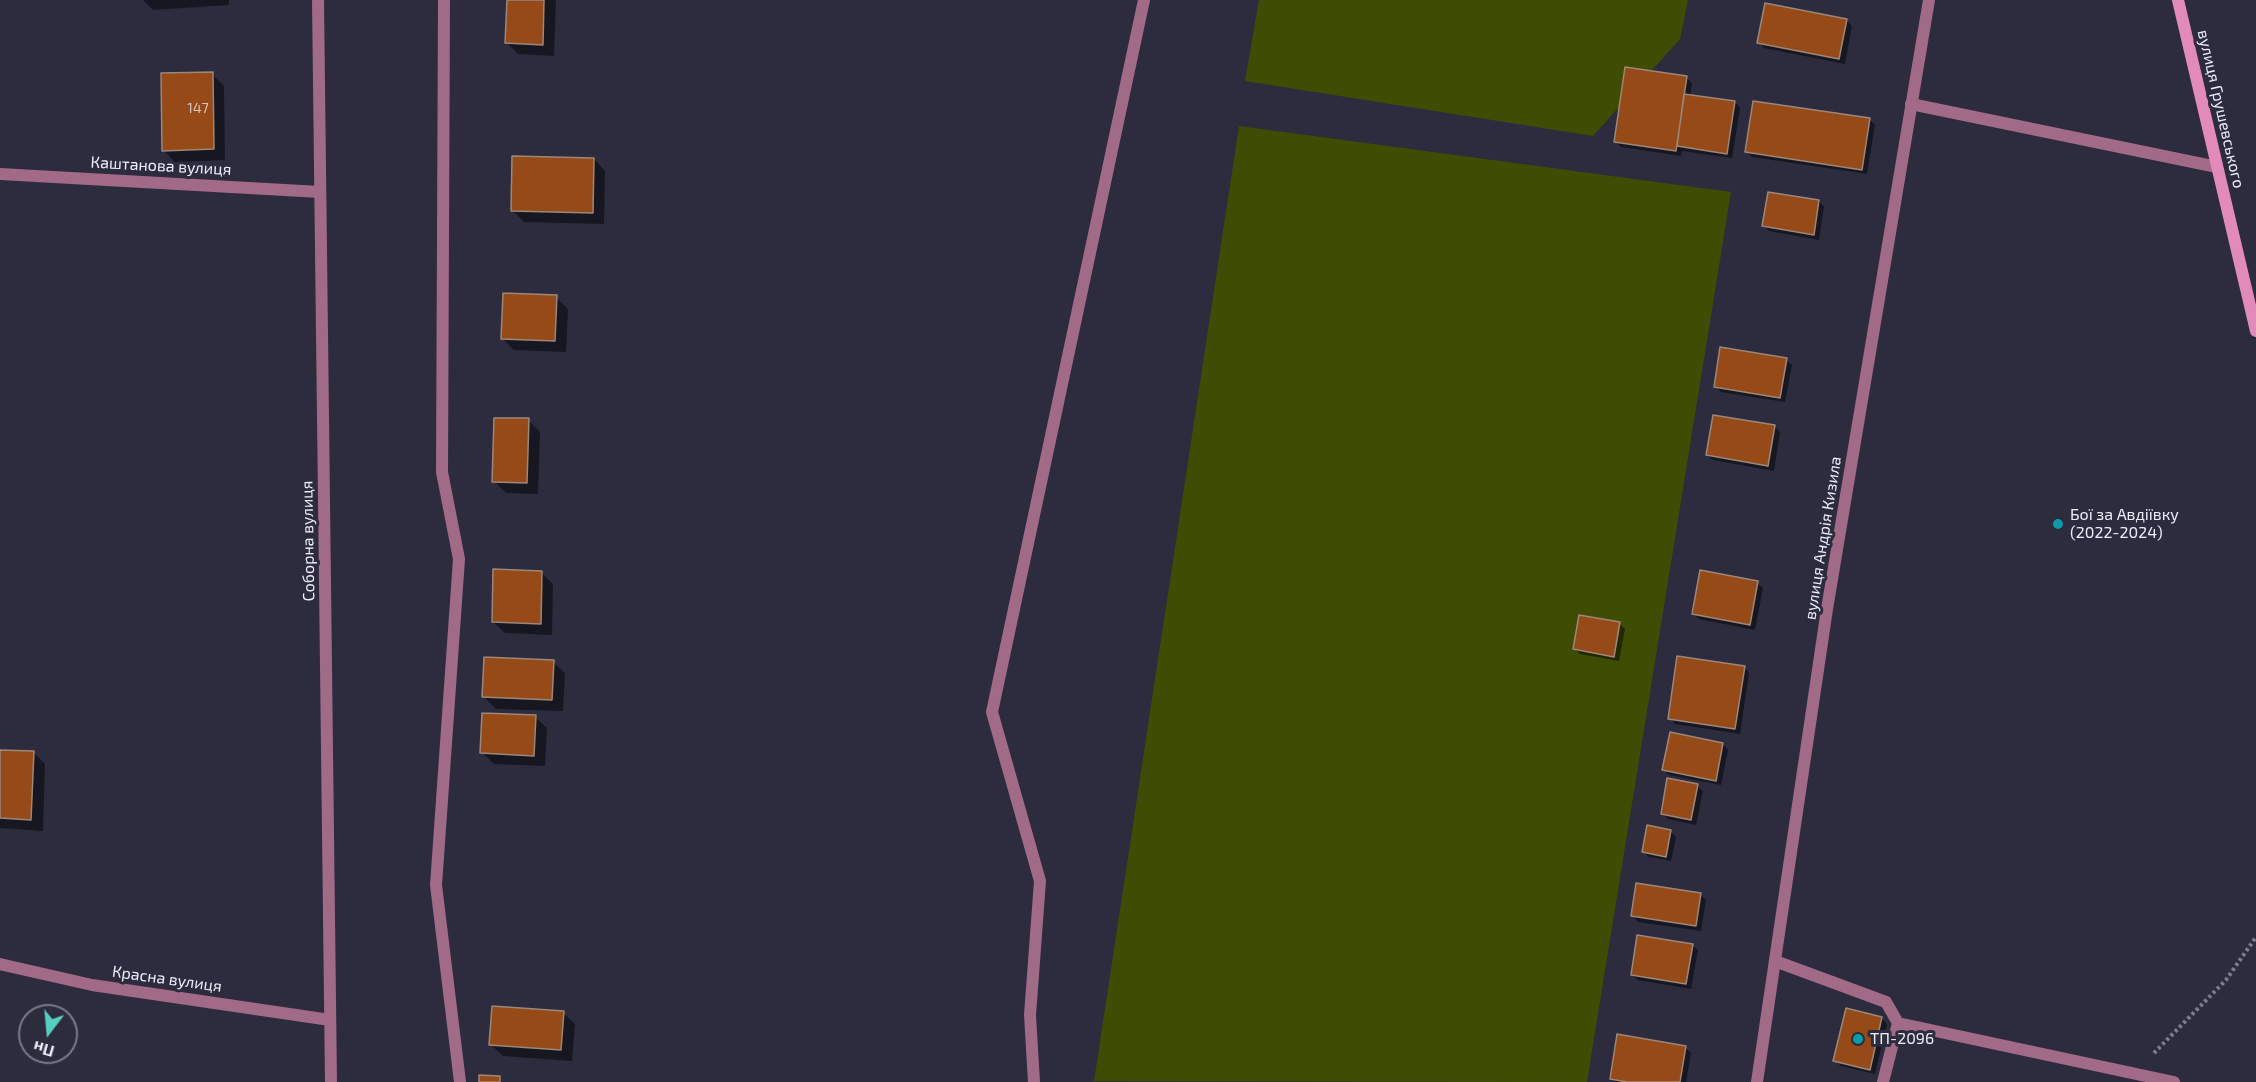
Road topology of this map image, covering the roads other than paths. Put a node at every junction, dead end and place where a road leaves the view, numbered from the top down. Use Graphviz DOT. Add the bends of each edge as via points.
graph roads {
  1 [pos="318,0"];
  2 [pos="444,0"];
  3 [pos="1144,0"];
  4 [pos="1929,0"];
  5 [pos="2178,0"];
  6 [pos="1911,104"];
  7 [pos="2217,167"];
  8 [pos="0,174"];
  9 [pos="320,192"];
  10 [pos="2256,331"];
  11 [pos="1774,961"];
  12 [pos="0,964"];
  13 [pos="330,1020"];
  14 [pos="1898,1023"];
  15 [pos="331,1082"];
  16 [pos="460,1082"];
  17 [pos="1034,1082"];
  18 [pos="1756,1082"];
  19 [pos="1883,1082"];
  20 [pos="2174,1082"];
  1 -- 9 [label="street, Соборна вулиця"];
  2 -- 16 [label="street" via="442,472 459,559 436,885"];
  3 -- 17 [label="street" via="992,712 1040,881 1030,1015"];
  4 -- 6 [label="street, вулиця Андрія Кизила"];
  5 -- 7 [label="main road, вулиця Грушевського"];
  6 -- 7 [label="street"];
  6 -- 11 [label="street, вулиця Андрія Кизила" via="1827,609"];
  7 -- 10 [label="main road, вулиця Грушевського"];
  8 -- 9 [label="street, Каштанова вулиця"];
  9 -- 13 [label="street, Соборна вулиця"];
  11 -- 14 [label="street" via="1886,1002"];
  11 -- 18 [label="street, вулиця Андрія Кизила"];
  12 -- 13 [label="street, Красна вулиця" via="92,985"];
  13 -- 15 [label="street, Соборна вулиця"];
  14 -- 19 [label="street"];
  14 -- 20 [label="street"];
}
